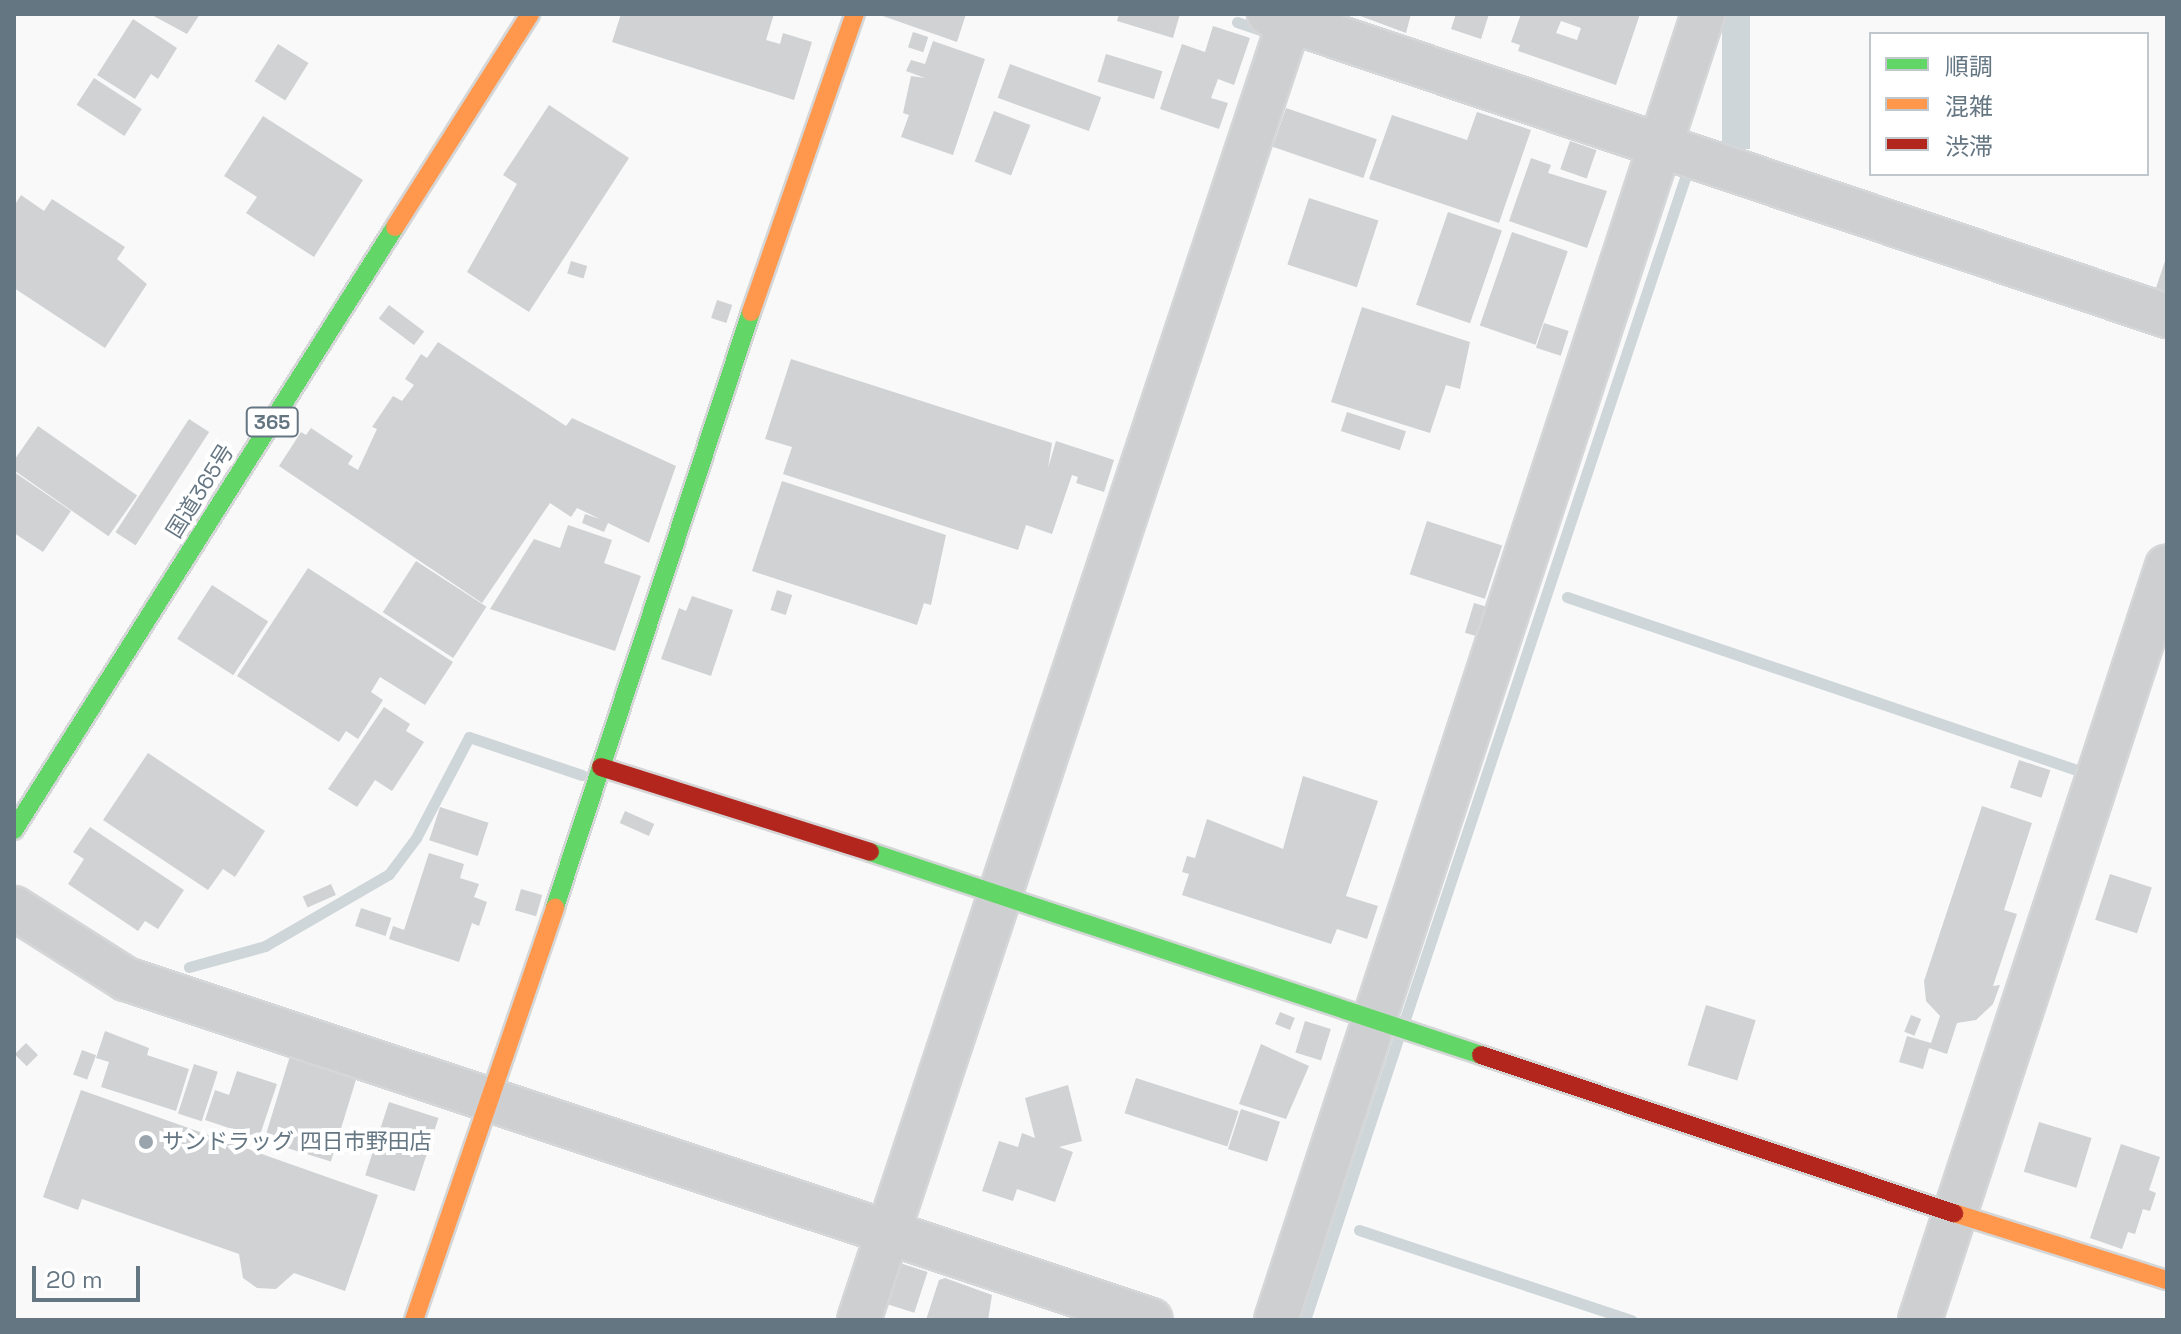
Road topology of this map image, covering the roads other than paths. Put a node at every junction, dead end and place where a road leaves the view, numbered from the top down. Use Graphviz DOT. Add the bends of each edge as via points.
graph roads {
  1 [pos="530,14"];
  2 [pos="855,14"];
  3 [pos="1703,14"];
  4 [pos="1283,16"];
  5 [pos="1665,144"];
  6 [pos="2167,316"];
  7 [pos="2167,566"];
  8 [pos="2153,655"];
  9 [pos="601,767"];
  10 [pos="14,830"];
  11 [pos="1003,894"];
  12 [pos="14,908"];
  13 [pos="1375,1022"];
  14 [pos="492,1098"];
  15 [pos="1957,1211"];
  16 [pos="889,1232"];
  17 [pos="2167,1280"];
  18 [pos="414,1320"];
  19 [pos="859,1320"];
  20 [pos="1151,1320"];
  21 [pos="1276,1320"];
  22 [pos="1920,1320"];
  1 -- 10 [label="main road, 国道365号 / 365"];
  2 -- 9 [label="main road" via="676,530"];
  3 -- 5 [label="street"];
  4 -- 5 [label="street"];
  4 -- 11 [label="street"];
  5 -- 6 [label="street"];
  5 -- 13 [label="street"];
  7 -- 8 [label="street"];
  8 -- 15 [label="street"];
  9 -- 11 [label="main road"];
  9 -- 14 [label="main road"];
  11 -- 13 [label="main road"];
  11 -- 16 [label="street"];
  12 -- 14 [label="street" via="126,979"];
  13 -- 15 [label="main road"];
  13 -- 21 [label="street"];
  14 -- 16 [label="street"];
  14 -- 18 [label="main road"];
  15 -- 17 [label="main road"];
  15 -- 22 [label="street"];
  16 -- 19 [label="street"];
  16 -- 20 [label="street"];
}
